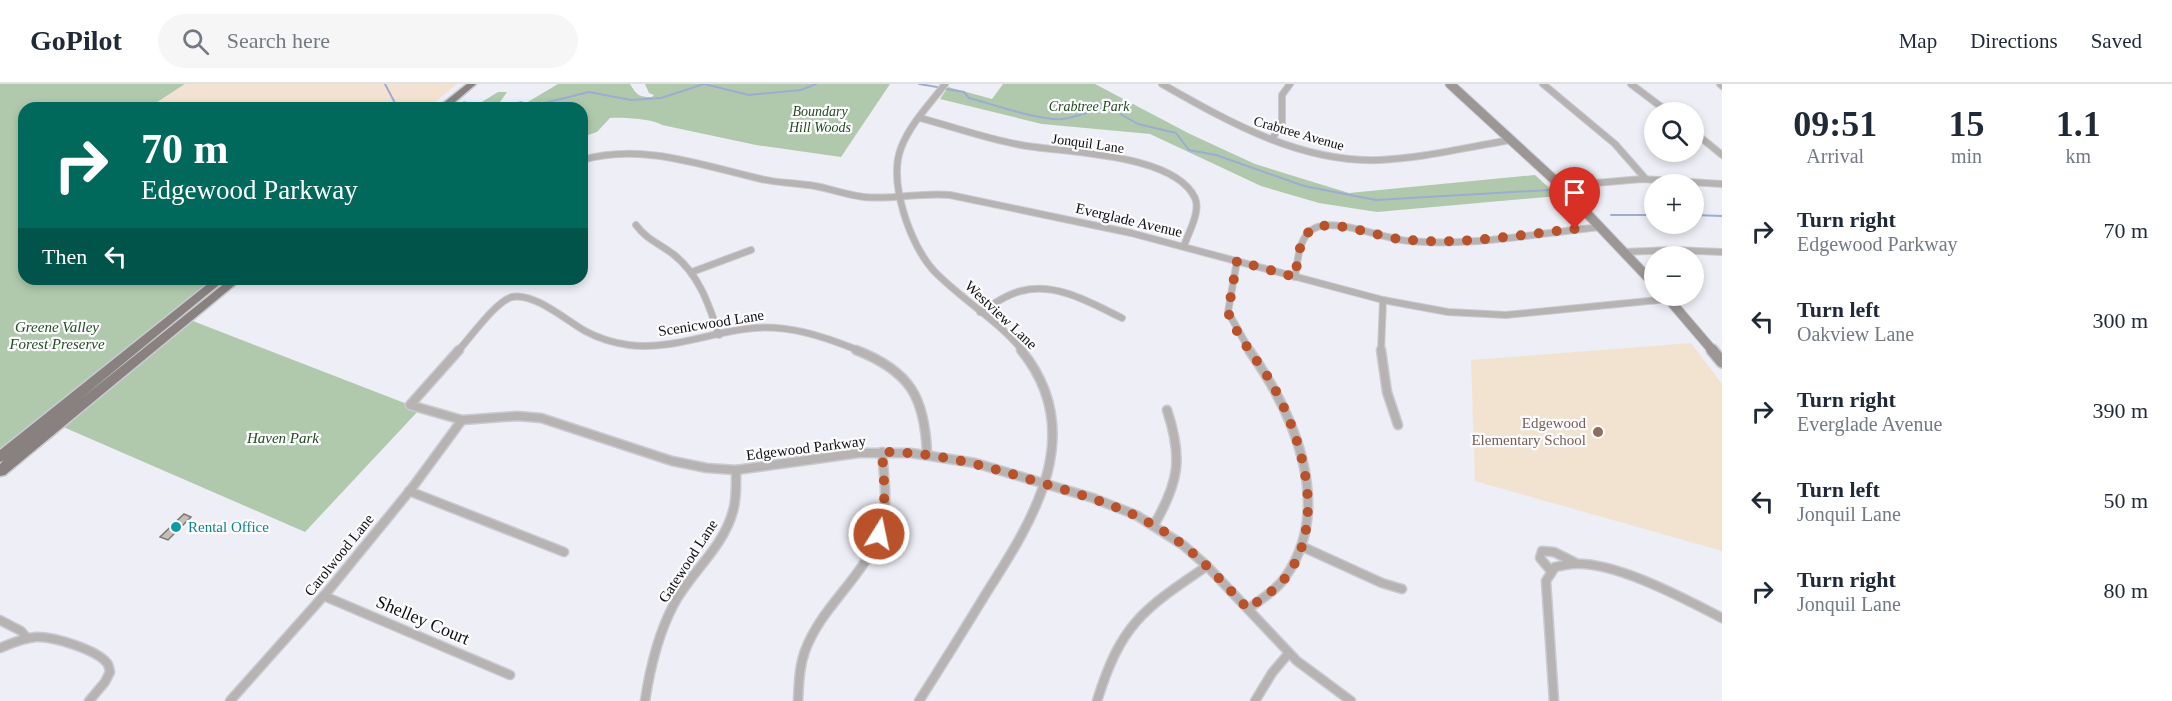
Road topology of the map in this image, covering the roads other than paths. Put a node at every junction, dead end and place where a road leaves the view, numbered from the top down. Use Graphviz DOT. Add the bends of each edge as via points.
graph roads {
  1 [pos="460,84"];
  2 [pos="472,84"];
  3 [pos="945,84"];
  4 [pos="1162,84"];
  5 [pos="1290,84"];
  6 [pos="1450,84"];
  7 [pos="1543,84"];
  8 [pos="1631,84"];
  9 [pos="438,102"];
  10 [pos="450,102"];
  11 [pos="1655,102"];
  12 [pos="920,118"];
  13 [pos="1272,139"];
  14 [pos="1511,140"];
  15 [pos="1704,140"];
  16 [pos="1722,154"];
  17 [pos="588,158"];
  18 [pos="1644,177"];
  19 [pos="1704,182"];
  20 [pos="1722,184"];
  21 [pos="1561,186"];
  22 [pos="901,195"];
  23 [pos="636,225"];
  24 [pos="1600,227"];
  25 [pos="1184,246"];
  26 [pos="751,250"];
  27 [pos="1624,252"];
  28 [pos="1722,252"];
  29 [pos="1237,261"];
  30 [pos="693,272"];
  31 [pos="1644,273"];
  32 [pos="1295,277"];
  33 [pos="214,285"];
  34 [pos="230,285"];
  35 [pos="1644,299"];
  36 [pos="1383,300"];
  37 [pos="1675,306"];
  38 [pos="980,312"];
  39 [pos="1122,318"];
  40 [pos="719,335"];
  41 [pos="1722,362"];
  42 [pos="410,405"];
  43 [pos="1167,410"];
  44 [pos="462,420"];
  45 [pos="1398,425"];
  46 [pos="882,452"];
  47 [pos="927,454"];
  48 [pos="0,458"];
  49 [pos="736,470"];
  50 [pos="0,471"];
  51 [pos="1043,483"];
  52 [pos="409,491"];
  53 [pos="1154,525"];
  54 [pos="1303,547"];
  55 [pos="564,552"];
  56 [pos="1575,563"];
  57 [pos="1207,566"];
  58 [pos="1555,568"];
  59 [pos="1402,589"];
  60 [pos="324,596"];
  61 [pos="1248,609"];
  62 [pos="1722,618"];
  63 [pos="0,620"];
  64 [pos="27,638"];
  65 [pos="0,648"];
  66 [pos="1289,653"];
  67 [pos="510,675"];
  68 [pos="89,701"];
  69 [pos="230,701"];
  70 [pos="645,701"];
  71 [pos="798,701"];
  72 [pos="919,701"];
  73 [pos="1097,701"];
  74 [pos="1255,701"];
  75 [pos="1351,701"];
  76 [pos="1554,701"];
  1 -- 9 [label="main road"];
  2 -- 10 [label="main road"];
  3 -- 12 [label="street, Westview Lane"];
  4 -- 13 [label="street, Crabtree Avenue" via="1230,123"];
  5 -- 13 [label="street" via="1282,95 1284,121"];
  6 -- 14 [label="street"];
  7 -- 18 [label="street" via="1615,144"];
  8 -- 11 [label="street"];
  12 -- 22 [label="street, Westview Lane" via="898,152 896,167"];
  12 -- 25 [label="street, Jonquil Lane" via="1018,144 1123,158 1163,173 1190,189 1196,201"];
  13 -- 14 [label="street, Crabtree Avenue" via="1331,156 1369,160"];
  14 -- 21 [label="street"];
  15 -- 16 [label="street"];
  17 -- 22 [label="street, Everglade Avenue" via="609,152 643,152 857,196"];
  18 -- 21 [label="street"];
  19 -- 20 [label="street"];
  21 -- 24 [label="street"];
  22 -- 25 [label="street, Everglade Avenue" via="950,195"];
  22 -- 38 [label="street, Westview Lane" via="909,231 922,258"];
  23 -- 30 [label="street" via="641,234 670,251"];
  24 -- 27 [label="street"];
  24 -- 32 [label="street" via="1426,242 1341,226 1317,226 1304,237"];
  25 -- 29 [label="street, Everglade Avenue"];
  26 -- 30 [label="street"];
  27 -- 28 [label="street"];
  27 -- 31 [label="street"];
  29 -- 32 [label="street, Everglade Avenue"];
  29 -- 54 [label="street" via="1228,312 1272,384 1296,440 1307,498"];
  30 -- 40 [label="street"];
  32 -- 36 [label="street, Everglade Avenue"];
  33 -- 48 [label="main road"];
  34 -- 50 [label="main road"];
  35 -- 36 [label="street, Everglade Avenue" via="1488,315 1437,311"];
  36 -- 45 [label="street" via="1381,371"];
  37 -- 41 [label="street"];
  38 -- 39 [label="street" via="1020,291 1041,289 1070,294"];
  38 -- 51 [label="street, Westview Lane" via="1028,357 1049,395 1055,432"];
  40 -- 42 [label="street, Scenicwood Lane" via="665,346 627,345 597,336 526,298 512,297 500,304"];
  40 -- 47 [label="street, Scenicwood Lane" via="757,327 782,327 876,357 899,373 918,396 927,424"];
  42 -- 44 [label="street, Edgewood Parkway"];
  43 -- 53 [label="street" via="1176,437 1178,468 1173,491"];
  44 -- 49 [label="street, Edgewood Parkway" via="541,418 685,465"];
  44 -- 52 [label="street, Carolwood Lane"];
  46 -- 47 [label="street, Edgewood Parkway"];
  46 -- 49 [label="street, Edgewood Parkway"];
  46 -- 71 [label="street" via="884,504 879,534 811,636 801,664"];
  47 -- 51 [label="street, Edgewood Parkway"];
  49 -- 70 [label="street, Gatewood Lane" via="730,520 667,619 653,659"];
  51 -- 53 [label="street, Edgewood Parkway" via="1118,507"];
  51 -- 72 [label="street, Westview Lane" via="1024,534"];
  52 -- 55 [label="street"];
  52 -- 60 [label="street, Carolwood Lane"];
  53 -- 57 [label="street, Edgewood Parkway"];
  54 -- 59 [label="street"];
  54 -- 61 [label="street" via="1280,584"];
  56 -- 58 [label="street"];
  56 -- 58 [label="street" via="1554,552 1542,551 1540,558"];
  56 -- 62 [label="street" via="1649,583"];
  57 -- 61 [label="street, Edgewood Parkway"];
  57 -- 73 [label="street" via="1146,607 1128,626 1110,658"];
  58 -- 76 [label="street" via="1547,575 1546,588"];
  60 -- 67 [label="street, Shelley Court"];
  60 -- 69 [label="street, Carolwood Lane"];
  61 -- 66 [label="street, Edgewood Parkway"];
  63 -- 64 [label="street"];
  64 -- 65 [label="street"];
  64 -- 68 [label="street" via="60,640 107,663 110,672"];
  66 -- 74 [label="street"];
  66 -- 75 [label="street, Edgewood Parkway"];
}
